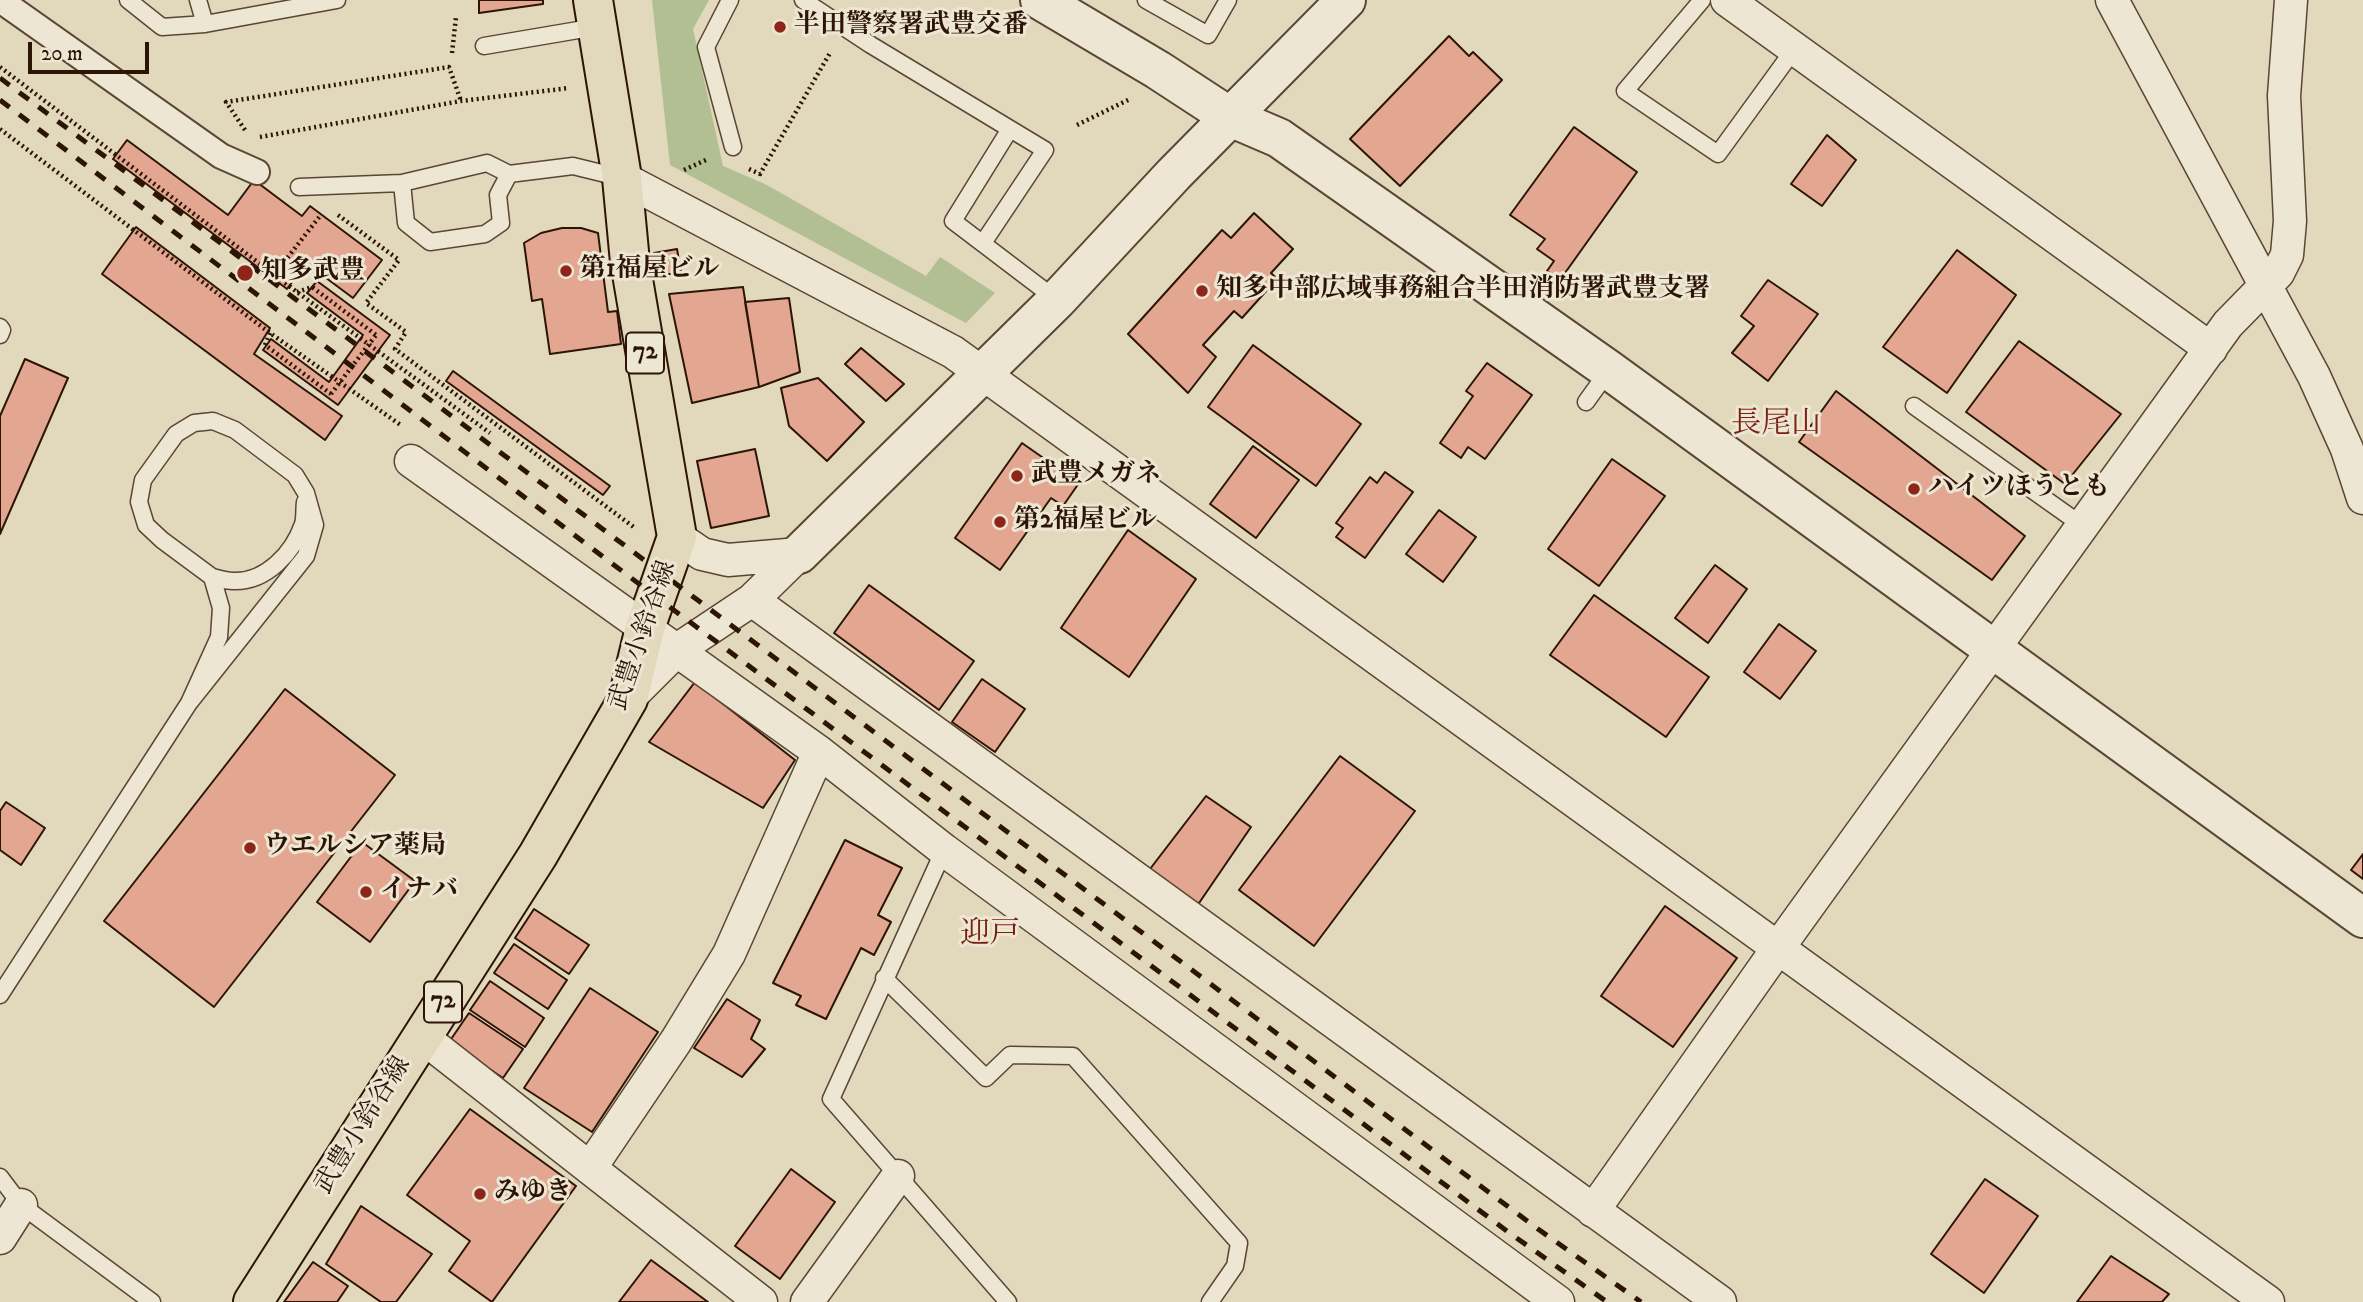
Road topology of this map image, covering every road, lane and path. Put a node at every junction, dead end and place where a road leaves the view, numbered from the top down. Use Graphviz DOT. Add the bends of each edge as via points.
graph roads {
  1 [pos="0,0"];
  2 [pos="128,0"];
  3 [pos="198,0"];
  4 [pos="337,0"];
  5 [pos="730,0"];
  6 [pos="803,0"];
  7 [pos="1040,0"];
  8 [pos="1146,0"];
  9 [pos="1228,0"];
  10 [pos="1346,0"];
  11 [pos="1702,0"];
  12 [pos="1727,0"];
  13 [pos="2112,0"];
  14 [pos="2291,0"];
  15 [pos="595,14"];
  16 [pos="456,17"];
  17 [pos="205,24"];
  18 [pos="845,28"];
  19 [pos="484,46"];
  20 [pos="1794,48"];
  21 [pos="452,53"];
  22 [pos="0,68"];
  23 [pos="1132,98"];
  24 [pos="461,101"];
  25 [pos="611,110"];
  26 [pos="1230,117"];
  27 [pos="1077,125"];
  28 [pos="0,129"];
  29 [pos="1010,129"];
  30 [pos="733,147"];
  31 [pos="683,170"];
  32 [pos="257,172"];
  33 [pos="509,174"];
  34 [pos="622,178"];
  35 [pos="402,183"];
  36 [pos="299,187"];
  37 [pos="327,207"];
  38 [pos="983,243"];
  39 [pos="274,275"];
  40 [pos="2266,286"];
  41 [pos="297,292"];
  42 [pos="1056,300"];
  43 [pos="0,327"];
  44 [pos="270,333"];
  45 [pos="0,335"];
  46 [pos="2211,349"];
  47 [pos="1609,370"];
  48 [pos="982,372"];
  49 [pos="1586,402"];
  50 [pos="1914,406"];
  51 [pos="490,433"];
  52 [pos="2355,439"];
  53 [pos="412,447"];
  54 [pos="306,493"];
  55 [pos="2363,498"];
  56 [pos="2083,526"];
  57 [pos="674,546"];
  58 [pos="799,554"];
  59 [pos="212,577"];
  60 [pos="752,600"];
  61 [pos="645,628"];
  62 [pos="677,650"];
  63 [pos="1994,650"];
  64 [pos="628,699"];
  65 [pos="189,703"];
  66 [pos="819,752"];
  67 [pos="944,850"];
  68 [pos="2363,918"];
  69 [pos="1778,948"];
  70 [pos="884,978"];
  71 [pos="0,995"];
  72 [pos="421,1036"];
  73 [pos="592,1167"];
  74 [pos="898,1176"];
  75 [pos="0,1177"];
  76 [pos="21,1205"];
  77 [pos="1593,1211"];
  78 [pos="0,1238"];
  79 [pos="152,1302"];
  80 [pos="253,1302"];
  81 [pos="761,1302"];
  82 [pos="807,1302"];
  83 [pos="1008,1302"];
  84 [pos="1210,1302"];
  85 [pos="1558,1302"];
  86 [pos="1720,1302"];
  87 [pos="2268,1302"];
  1 -- 32 [label="street" via="221,156"];
  2 -- 17 [label="lane" via="162,27"];
  3 -- 17 [label="lane"];
  4 -- 17 [label="lane"];
  5 -- 30 [label="lane" via="706,47"];
  6 -- 18 [label="lane"];
  7 -- 26 [label="street"];
  8 -- 9 [label="lane" via="1208,35"];
  10 -- 26 [label="street"];
  11 -- 20 [label="lane" via="1625,91 1717,154"];
  12 -- 20 [label="street"];
  13 -- 40 [label="street"];
  14 -- 40 [label="street" via="2284,96 2290,221 2287,255"];
  15 -- 19 [label="lane"];
  15 -- 25 [label="main road, 武豊小鈴谷線 / 72"];
  16 -- 21 [label="path"];
  18 -- 29 [label="lane"];
  18 -- 30 [label="path" via="760,174 737,163"];
  20 -- 46 [label="street"];
  22 -- 39 [label="path"];
  23 -- 27 [label="path"];
  24 -- 24 [label="path" via="252,139 226,102 449,68"];
  24 -- 25 [label="path" via="569,88"];
  25 -- 34 [label="main road, 武豊小鈴谷線 / 72"];
  26 -- 42 [label="street"];
  26 -- 47 [label="street" via="1279,138"];
  28 -- 44 [label="path"];
  29 -- 38 [label="lane" via="953,221"];
  29 -- 38 [label="lane" via="1045,150"];
  30 -- 31 [label="path"];
  33 -- 34 [label="lane" via="573,166"];
  33 -- 35 [label="lane" via="487,163"];
  33 -- 35 [label="lane" via="498,195 501,223 485,234 430,242 406,223"];
  34 -- 48 [label="street" via="953,352"];
  34 -- 57 [label="main road, 武豊小鈴谷線 / 72" via="630,262"];
  35 -- 36 [label="lane"];
  36 -- 37 [label="path"];
  37 -- 39 [label="path"];
  37 -- 57 [label="path" via="399,260 366,303 407,332 395,349"];
  38 -- 42 [label="lane"];
  39 -- 41 [label="path"];
  40 -- 46 [label="street" via="2228,324"];
  40 -- 52 [label="street" via="2314,376"];
  41 -- 44 [label="path, bridge" via="312,287 376,335 331,394 265,345"];
  41 -- 51 [label="path"];
  42 -- 48 [label="street"];
  43 -- 45 [label="lane"];
  44 -- 53 [label="path"];
  46 -- 56 [label="street"];
  47 -- 49 [label="lane"];
  47 -- 63 [label="street"];
  48 -- 58 [label="street"];
  48 -- 69 [label="street"];
  50 -- 56 [label="lane"];
  52 -- 55 [label="street"];
  53 -- 61 [label="street"];
  54 -- 59 [label="lane" via="304,523 274,568 235,582"];
  54 -- 59 [label="lane" via="295,475 235,430 213,421 194,423 176,434 143,480 139,502 146,525"];
  54 -- 65 [label="lane" via="315,525 306,556"];
  56 -- 63 [label="street"];
  57 -- 58 [label="street" via="729,560"];
  57 -- 61 [label="main road, 武豊小鈴谷線 / 72"];
  58 -- 60 [label="street"];
  59 -- 65 [label="lane" via="221,608 219,637"];
  60 -- 62 [label="street"];
  60 -- 77 [label="street"];
  61 -- 62 [label="street"];
  61 -- 64 [label="main road, 武豊小鈴谷線 / 72"];
  62 -- 64 [label="street"];
  62 -- 66 [label="street"];
  63 -- 68 [label="street"];
  63 -- 69 [label="street"];
  64 -- 72 [label="main road, 武豊小鈴谷線 / 72" via="538,855"];
  65 -- 71 [label="lane"];
  66 -- 67 [label="street"];
  66 -- 73 [label="street" via="729,954"];
  67 -- 70 [label="lane"];
  67 -- 85 [label="street"];
  69 -- 77 [label="street"];
  69 -- 87 [label="street"];
  70 -- 74 [label="lane" via="831,1100"];
  70 -- 84 [label="lane" via="986,1078 1010,1055 1073,1056 1239,1243 1235,1266"];
  72 -- 73 [label="street"];
  72 -- 80 [label="main road, 武豊小鈴谷線 / 72"];
  73 -- 81 [label="street"];
  74 -- 82 [label="street"];
  74 -- 83 [label="lane"];
  75 -- 76 [label="lane"];
  76 -- 78 [label="street"];
  76 -- 79 [label="lane"];
  77 -- 86 [label="street"];
}
